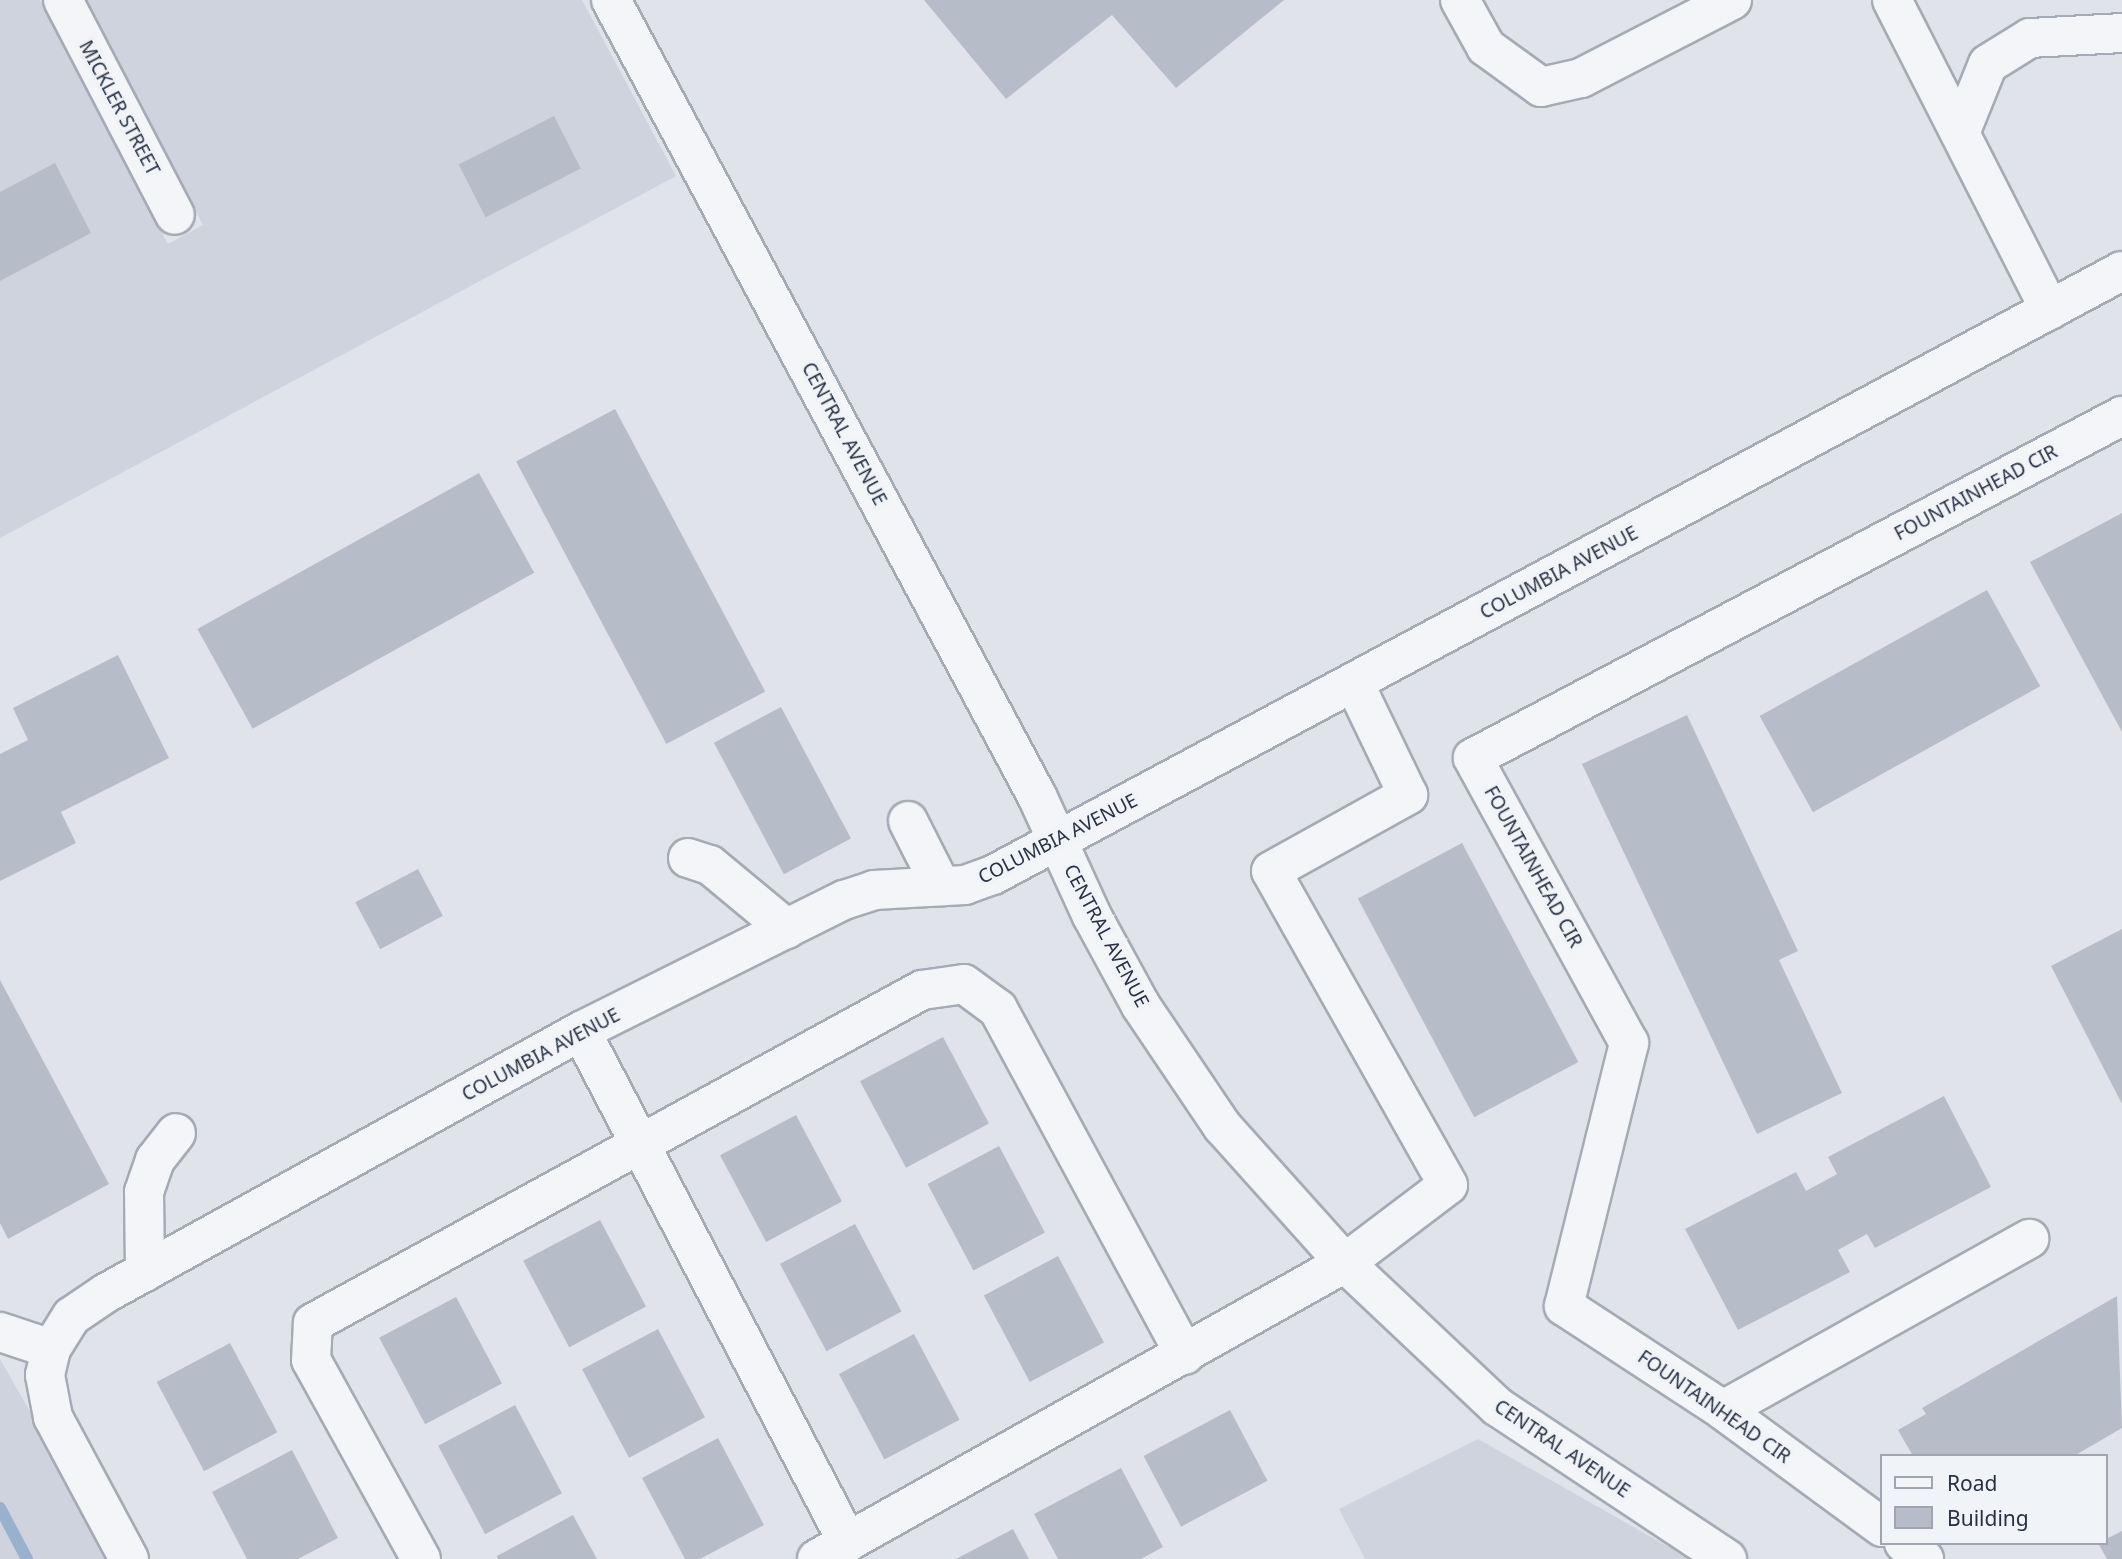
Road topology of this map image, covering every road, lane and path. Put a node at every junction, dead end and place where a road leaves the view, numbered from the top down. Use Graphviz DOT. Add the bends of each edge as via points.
graph roads {
  1 [pos="63,0"];
  2 [pos="611,0"];
  3 [pos="1460,0"];
  4 [pos="1732,0"];
  5 [pos="1892,0"];
  6 [pos="2122,33"];
  7 [pos="1961,131"];
  8 [pos="175,215"];
  9 [pos="2122,271"];
  10 [pos="2050,310"];
  11 [pos="2122,416"];
  12 [pos="1354,683"];
  13 [pos="908,821"];
  14 [pos="1058,842"];
  15 [pos="688,858"];
  16 [pos="941,886"];
  17 [pos="787,929"];
  18 [pos="581,1031"];
  19 [pos="176,1133"];
  20 [pos="637,1147"];
  21 [pos="2029,1239"];
  22 [pos="1345,1263"];
  23 [pos="145,1272"];
  24 [pos="0,1332"];
  25 [pos="51,1349"];
  26 [pos="1185,1355"];
  27 [pos="1723,1410"];
  28 [pos="1881,1526"];
  29 [pos="1906,1545"];
  30 [pos="833,1551"];
  31 [pos="128,1559"];
  32 [pos="421,1559"];
  33 [pos="1727,1559"];
  34 [pos="1924,1559"];
  1 -- 8 [label="street, MICKLER STREET"];
  2 -- 14 [label="street, CENTRAL AVENUE"];
  3 -- 4 [label="street" via="1486,47 1541,87 1581,78"];
  5 -- 7 [label="street"];
  6 -- 7 [label="street" via="2030,38 1989,64"];
  7 -- 10 [label="street"];
  9 -- 10 [label="street, COLUMBIA AVENUE"];
  10 -- 12 [label="street, COLUMBIA AVENUE"];
  11 -- 27 [label="street, FOUNTAINHEAD CIR" via="1473,758 1629,1043 1564,1306"];
  12 -- 14 [label="street, COLUMBIA AVENUE"];
  12 -- 22 [label="street" via="1408,795 1270,871 1448,1185"];
  13 -- 16 [label="street"];
  14 -- 16 [label="street, COLUMBIA AVENUE" via="993,876"];
  14 -- 22 [label="street, CENTRAL AVENUE" via="1141,1006 1222,1126"];
  15 -- 17 [label="street" via="710,865"];
  16 -- 17 [label="street, COLUMBIA AVENUE" via="874,890"];
  17 -- 18 [label="street, COLUMBIA AVENUE"];
  18 -- 20 [label="street"];
  18 -- 23 [label="street, COLUMBIA AVENUE"];
  19 -- 23 [label="street" via="155,1160 144,1192"];
  20 -- 26 [label="street" via="922,989 964,984 998,1009"];
  20 -- 30 [label="street"];
  20 -- 32 [label="street" via="313,1323 311,1360"];
  21 -- 27 [label="street"];
  22 -- 26 [label="street"];
  22 -- 33 [label="street, CENTRAL AVENUE" via="1497,1407"];
  23 -- 25 [label="street, COLUMBIA AVENUE" via="72,1316"];
  24 -- 25 [label="street"];
  25 -- 31 [label="street, COLUMBIA AVENUE" via="45,1375 53,1417"];
  26 -- 30 [label="street"];
  27 -- 28 [label="street, FOUNTAINHEAD CIR"];
  29 -- 34 [label="street"];
}
